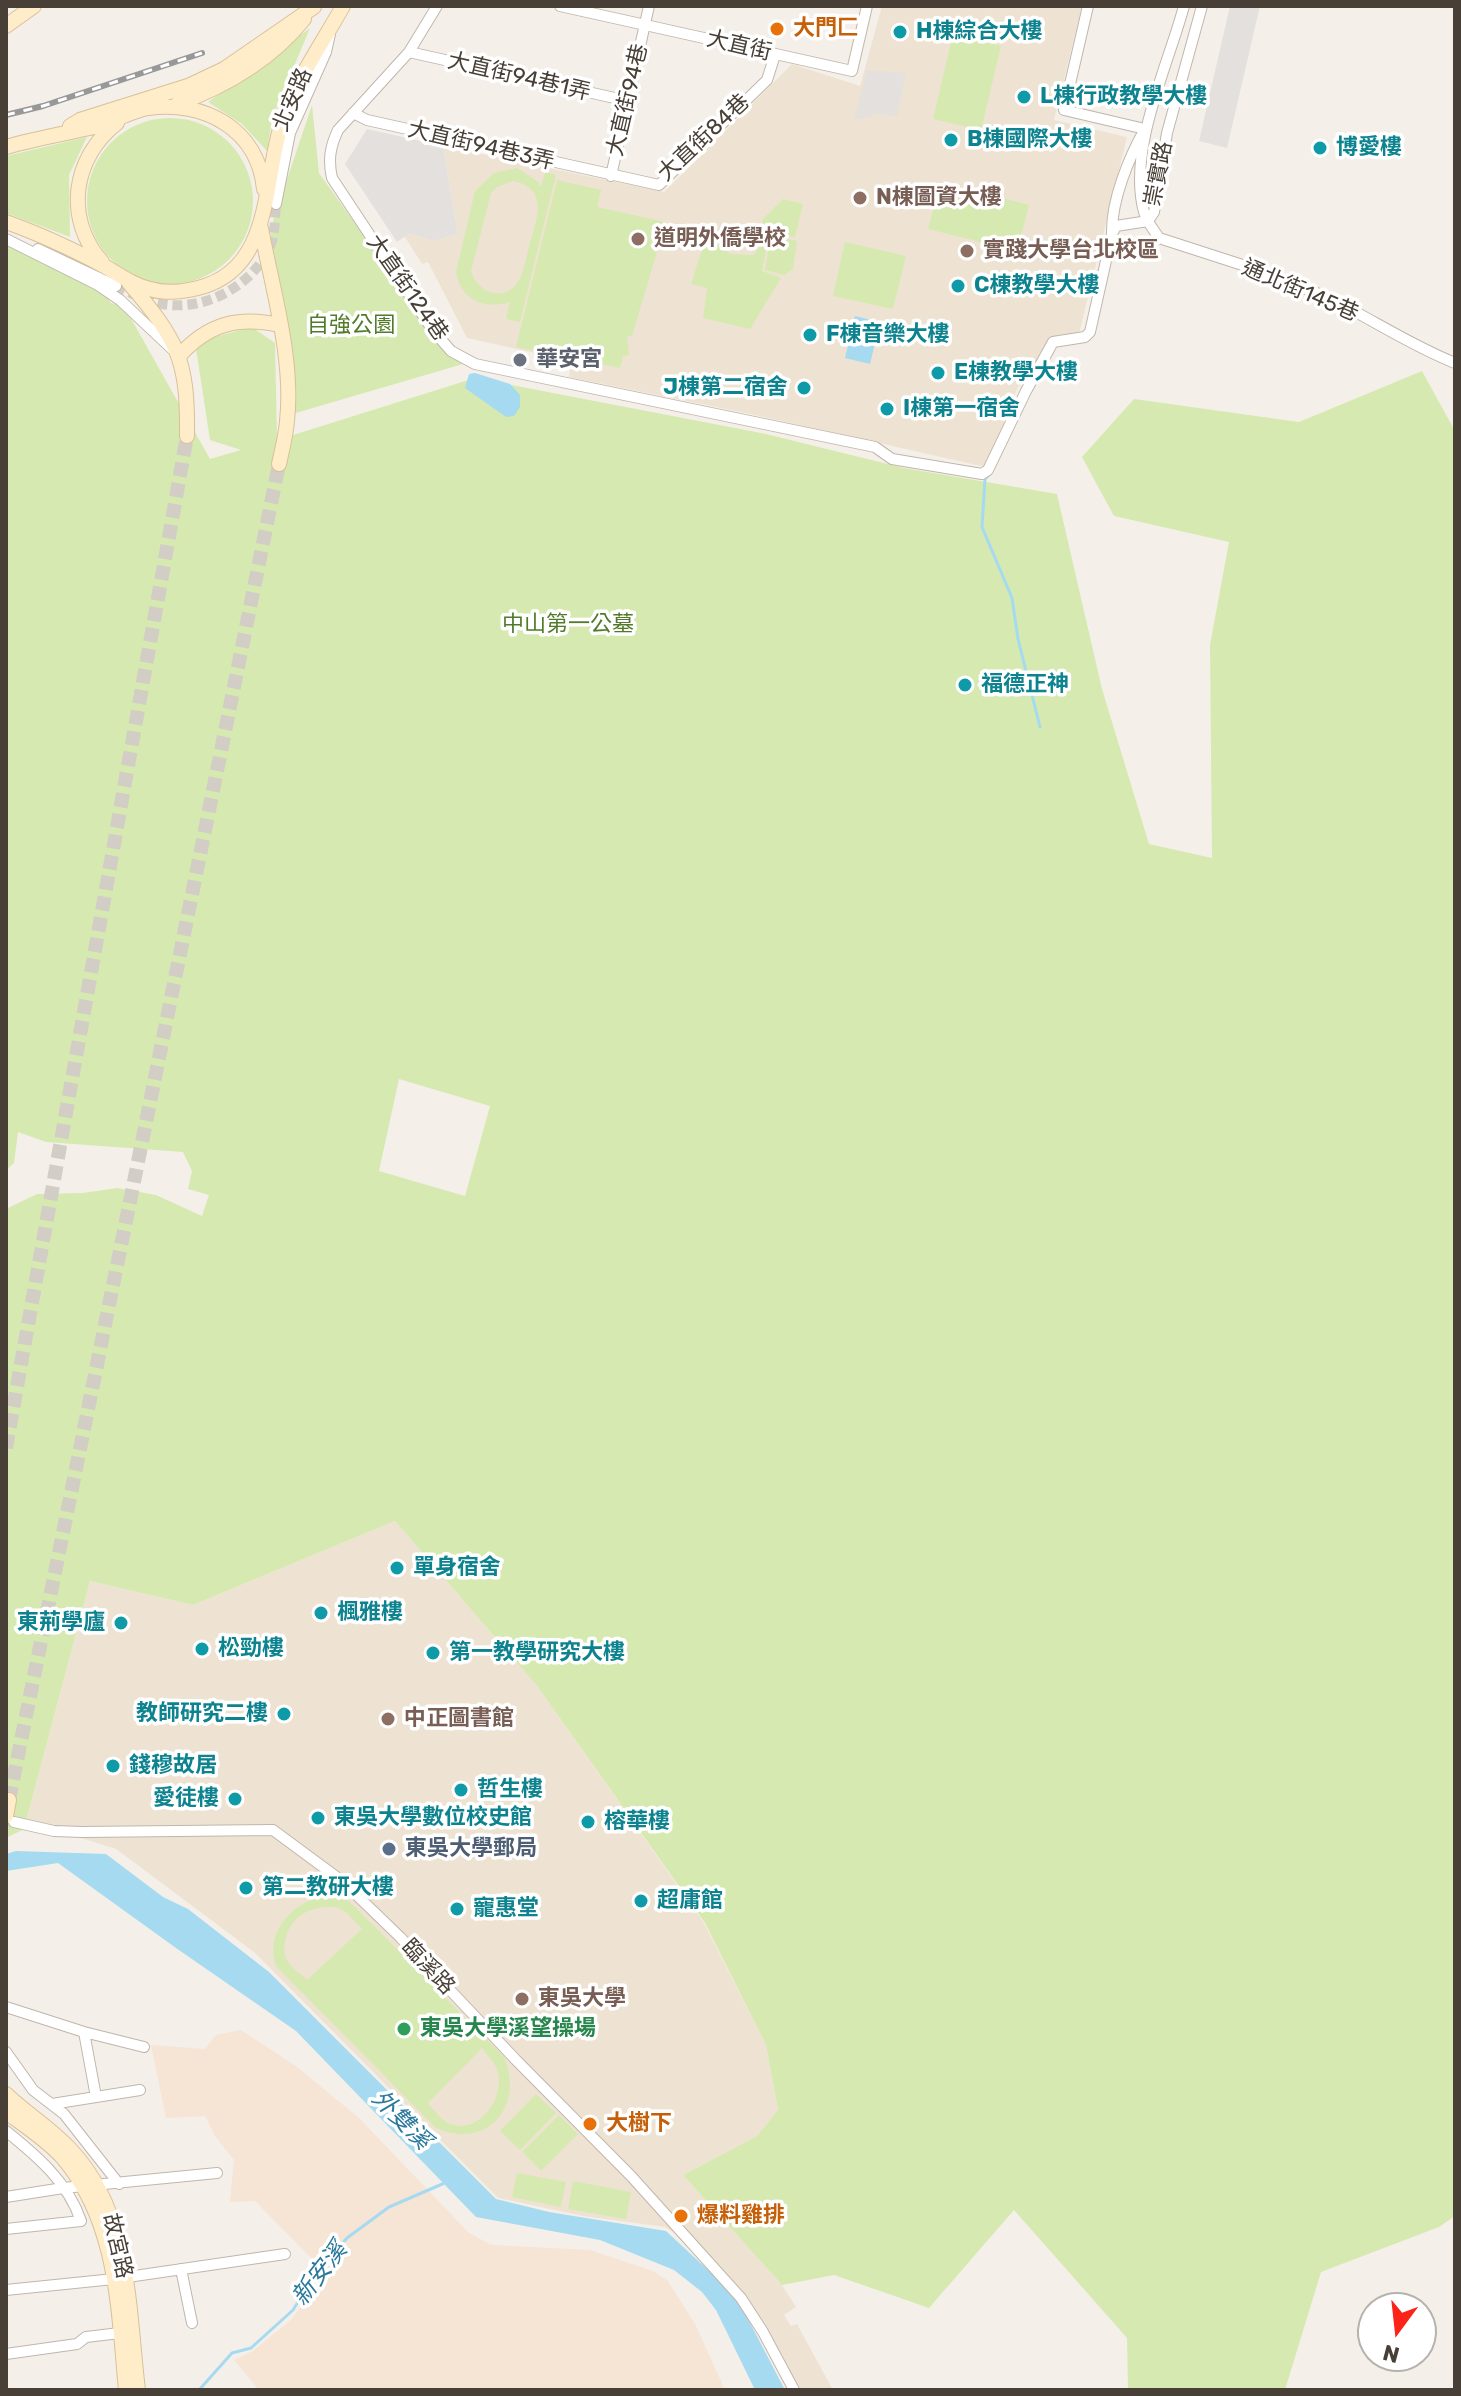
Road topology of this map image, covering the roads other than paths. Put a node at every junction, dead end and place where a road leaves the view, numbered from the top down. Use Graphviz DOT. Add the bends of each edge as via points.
graph roads {
  1 [pos="34,6"];
  2 [pos="343,6"];
  3 [pos="437,6"];
  4 [pos="560,6"];
  5 [pos="649,6"];
  6 [pos="867,6"];
  7 [pos="1088,6"];
  8 [pos="1184,6"];
  9 [pos="1202,6"];
  10 [pos="314,7"];
  11 [pos="645,25"];
  12 [pos="6,26"];
  13 [pos="409,52"];
  14 [pos="775,55"];
  15 [pos="628,101"];
  16 [pos="169,106"];
  17 [pos="353,113"];
  18 [pos="122,119"];
  19 [pos="1145,129"];
  20 [pos="59,132"];
  21 [pos="6,147"];
  22 [pos="611,176"];
  23 [pos="271,203"];
  24 [pos="1148,221"];
  25 [pos="6,222"];
  26 [pos="261,227"];
  27 [pos="1112,234"];
  28 [pos="11,241"];
  29 [pos="108,268"];
  30 [pos="123,284"];
  31 [pos="279,325"];
  32 [pos="180,355"];
  33 [pos="1455,363"];
  34 [pos="187,436"];
  35 [pos="279,464"];
  36 [pos="9,1800"];
  37 [pos="10,1819"];
  38 [pos="6,2007"];
  39 [pos="84,2032"];
  40 [pos="144,2047"];
  41 [pos="6,2052"];
  42 [pos="140,2090"];
  43 [pos="6,2094"];
  44 [pos="96,2097"];
  45 [pos="52,2104"];
  46 [pos="6,2112"];
  47 [pos="6,2131"];
  48 [pos="217,2173"];
  49 [pos="119,2184"];
  50 [pos="90,2186"];
  51 [pos="63,2188"];
  52 [pos="6,2197"];
  53 [pos="6,2229"];
  54 [pos="285,2254"];
  55 [pos="181,2269"];
  56 [pos="119,2278"];
  57 [pos="6,2290"];
  58 [pos="192,2323"];
  59 [pos="120,2333"];
  60 [pos="6,2354"];
  61 [pos="126,2390"];
  62 [pos="138,2390"];
  63 [pos="794,2390"];
  1 -- 12 [label="main road"];
  2 -- 23 [label="main road, 北安路" via="283,117 273,149"];
  3 -- 13 [label="street, 大直街124巷"];
  4 -- 11 [label="street, 大直街"];
  5 -- 11 [label="street, 大直街94巷"];
  6 -- 14 [label="street, 大直街" via="852,71"];
  7 -- 19 [label="street" via="1064,110"];
  8 -- 19 [label="street, 崇實路"];
  9 -- 24 [label="street, 崇實路"];
  10 -- 16 [label="main road, 北安路" via="287,40 232,81"];
  10 -- 20 [label="main road" via="224,69"];
  11 -- 14 [label="street, 大直街"];
  11 -- 15 [label="street, 大直街94巷"];
  13 -- 15 [label="street, 大直街94巷1弄"];
  13 -- 17 [label="street, 大直街124巷"];
  14 -- 22 [label="street, 大直街84巷" via="767,80 659,185"];
  15 -- 22 [label="street, 大直街94巷"];
  16 -- 18 [label="main road, 北安路"];
  16 -- 23 [label="main road, 北安路" via="211,114 245,141"];
  17 -- 22 [label="street, 大直街94巷3弄"];
  17 -- 27 [label="street, 大直街124巷" via="331,143 332,178 441,340 460,358 875,447 892,459 982,474 1053,342 1090,332"];
  18 -- 20 [label="main road, 北安路"];
  18 -- 29 [label="main road, 北安路" via="91,149 77,190 83,233"];
  19 -- 24 [label="street, 崇實路" via="1141,178"];
  19 -- 27 [label="street" via="1131,154"];
  20 -- 21 [label="main road, 北安路"];
  23 -- 26 [label="main road, 北安路"];
  24 -- 27 [label="street" via="1116,226"];
  24 -- 33 [label="street, 通北街145巷" via="1159,238 1329,298"];
  25 -- 29 [label="main road, 北安路"];
  26 -- 30 [label="main road, 北安路" via="240,262 207,285 180,292"];
  26 -- 31 [label="main road"];
  28 -- 30 [label="street"];
  28 -- 32 [label="street" via="98,285"];
  29 -- 30 [label="main road, 北安路"];
  30 -- 32 [label="main road" via="160,318"];
  31 -- 32 [label="main road" via="247,320 205,331"];
  31 -- 35 [label="main road" via="288,420"];
  32 -- 34 [label="main road"];
  36 -- 37 [label="main road"];
  37 -- 63 [label="street, 臨溪路" via="54,1831 273,1830 342,1881 400,1937 631,2176 741,2298"];
  38 -- 39 [label="street"];
  39 -- 40 [label="street"];
  39 -- 44 [label="street"];
  41 -- 45 [label="street" via="33,2090"];
  42 -- 44 [label="street"];
  43 -- 50 [label="main road, 故宮路" via="72,2150"];
  44 -- 45 [label="street"];
  45 -- 49 [label="street"];
  46 -- 50 [label="main road, 故宮路"];
  47 -- 51 [label="street"];
  48 -- 49 [label="street"];
  49 -- 50 [label="street"];
  50 -- 51 [label="street"];
  50 -- 56 [label="main road, 故宮路"];
  51 -- 52 [label="street"];
  51 -- 53 [label="street" via="81,2221"];
  54 -- 55 [label="street"];
  55 -- 56 [label="street"];
  55 -- 58 [label="street"];
  56 -- 57 [label="street"];
  56 -- 59 [label="main road, 故宮路"];
  56 -- 62 [label="main road, 故宮路"];
  59 -- 60 [label="street"];
  59 -- 61 [label="main road, 故宮路"];
}
